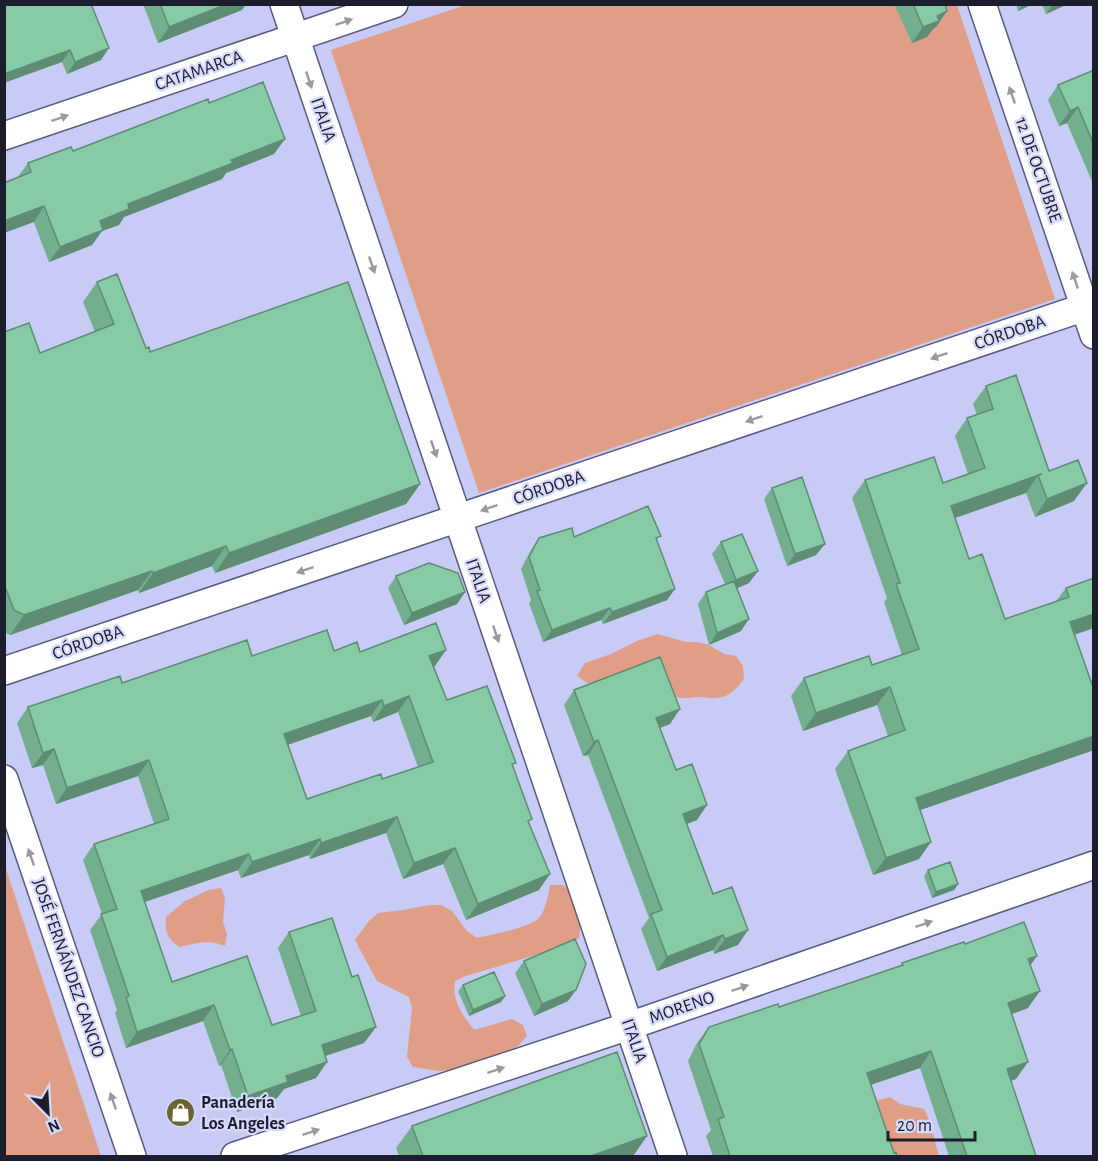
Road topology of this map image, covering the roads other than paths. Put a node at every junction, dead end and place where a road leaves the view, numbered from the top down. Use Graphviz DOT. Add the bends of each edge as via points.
graph roads {
  1 [pos="284,4"];
  2 [pos="394,4"];
  3 [pos="982,4"];
  4 [pos="295,38"];
  5 [pos="4,136"];
  6 [pos="1089,306"];
  7 [pos="1094,335"];
  8 [pos="457,519"];
  9 [pos="4,671"];
  10 [pos="4,778"];
  11 [pos="1094,865"];
  12 [pos="629,1026"];
  13 [pos="132,1156"];
  14 [pos="235,1156"];
  15 [pos="673,1156"];
  1 -- 4 [label="street, ITALIA"];
  4 -- 2 [label="street, CATAMARCA, one-way"];
  6 -- 3 [label="street, 12 DE OCTUBRE, one-way"];
  5 -- 4 [label="street, CATAMARCA, one-way"];
  4 -- 8 [label="street, ITALIA, one-way"];
  6 -- 7 [label="street, 12 DE OCTUBRE"];
  6 -- 8 [label="street, CÓRDOBA, one-way"];
  8 -- 9 [label="street, CÓRDOBA, one-way"];
  8 -- 12 [label="street, ITALIA, one-way"];
  13 -- 10 [label="street, JOSÉ FERNÁNDEZ CANCIO, one-way"];
  12 -- 11 [label="street, MORENO, one-way"];
  14 -- 12 [label="street, MORENO, one-way"];
  12 -- 15 [label="street, ITALIA"];
}
